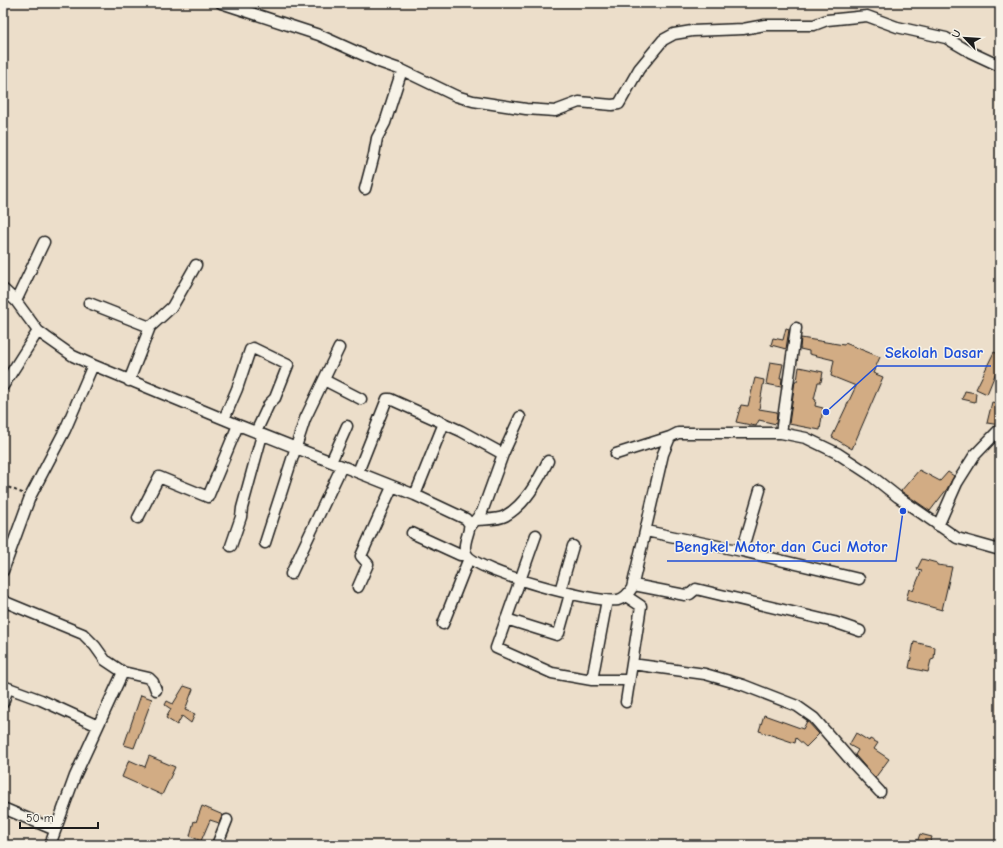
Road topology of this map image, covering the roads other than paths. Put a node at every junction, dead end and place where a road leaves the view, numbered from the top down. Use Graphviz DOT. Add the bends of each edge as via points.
graph roads {
  1 [pos="221,3"];
  2 [pos="1000,66"];
  3 [pos="402,72"];
  4 [pos="364,189"];
  5 [pos="44,242"];
  6 [pos="196,265"];
  7 [pos="3,289"];
  8 [pos="16,301"];
  9 [pos="89,302"];
  10 [pos="150,327"];
  11 [pos="796,328"];
  12 [pos="38,331"];
  13 [pos="340,348"];
  14 [pos="92,365"];
  15 [pos="324,380"];
  16 [pos="129,381"];
  17 [pos="3,386"];
  18 [pos="361,399"];
  19 [pos="520,417"];
  20 [pos="224,419"];
  21 [pos="444,423"];
  22 [pos="238,425"];
  23 [pos="347,426"];
  24 [pos="998,431"];
  25 [pos="781,433"];
  26 [pos="259,434"];
  27 [pos="670,436"];
  28 [pos="296,449"];
  29 [pos="503,454"];
  30 [pos="616,454"];
  31 [pos="548,461"];
  32 [pos="331,462"];
  33 [pos="342,466"];
  34 [pos="358,472"];
  35 [pos="392,486"];
  36 [pos="760,490"];
  37 [pos="415,496"];
  38 [pos="138,518"];
  39 [pos="477,520"];
  40 [pos="938,526"];
  41 [pos="469,528"];
  42 [pos="646,531"];
  43 [pos="412,533"];
  44 [pos="536,535"];
  45 [pos="265,543"];
  46 [pos="230,546"];
  47 [pos="573,546"];
  48 [pos="742,550"];
  49 [pos="1000,550"];
  50 [pos="468,556"];
  51 [pos="3,571"];
  52 [pos="291,574"];
  53 [pos="520,579"];
  54 [pos="859,579"];
  55 [pos="634,585"];
  56 [pos="358,587"];
  57 [pos="565,593"];
  58 [pos="626,596"];
  59 [pos="607,600"];
  60 [pos="3,601"];
  61 [pos="506,619"];
  62 [pos="443,624"];
  63 [pos="860,631"];
  64 [pos="632,664"];
  65 [pos="123,672"];
  66 [pos="592,680"];
  67 [pos="629,680"];
  68 [pos="6,687"];
  69 [pos="156,690"];
  70 [pos="626,702"];
  71 [pos="3,703"];
  72 [pos="98,726"];
  73 [pos="880,792"];
  74 [pos="3,808"];
  75 [pos="227,820"];
  76 [pos="54,830"];
  77 [pos="50,845"];
  78 [pos="217,845"];
  1 -- 3 [label="street" via="319,35"];
  2 -- 3 [label="street" via="946,38 897,27 867,16 827,20 814,25 766,24 744,29 674,34 663,40 640,69 621,102 612,105 579,102 555,111 526,110 456,96"];
  3 -- 4 [label="street" via="385,123 377,138"];
  5 -- 8 [label="street"];
  6 -- 10 [label="street" via="172,307"];
  7 -- 8 [label="street"];
  8 -- 12 [label="street"];
  9 -- 10 [label="street"];
  10 -- 16 [label="street"];
  11 -- 25 [label="street"];
  12 -- 14 [label="street" via="73,356"];
  12 -- 17 [label="street"];
  13 -- 15 [label="street"];
  14 -- 16 [label="street"];
  14 -- 51 [label="street" via="65,430 30,497"];
  15 -- 18 [label="street"];
  15 -- 28 [label="street" via="305,419"];
  16 -- 20 [label="street"];
  19 -- 29 [label="street"];
  20 -- 22 [label="street"];
  20 -- 26 [label="street" via="250,350 253,348 288,365 275,398 269,404"];
  21 -- 29 [label="street"];
  21 -- 34 [label="street" via="387,399"];
  21 -- 37 [label="street"];
  22 -- 26 [label="street"];
  22 -- 38 [label="street" via="208,497 159,477"];
  23 -- 32 [label="street"];
  24 -- 40 [label="street" via="974,456"];
  25 -- 27 [label="street" via="678,433"];
  25 -- 40 [label="street" via="806,438 837,453"];
  26 -- 28 [label="street"];
  26 -- 46 [label="street" via="241,517"];
  27 -- 30 [label="street"];
  27 -- 42 [label="street" via="663,454"];
  28 -- 32 [label="street"];
  28 -- 45 [label="street"];
  29 -- 39 [label="street"];
  31 -- 39 [label="street" via="534,487 515,509 504,517"];
  32 -- 33 [label="street"];
  33 -- 34 [label="street"];
  33 -- 52 [label="street"];
  34 -- 35 [label="street"];
  35 -- 37 [label="street"];
  35 -- 56 [label="street" via="360,556 368,564"];
  36 -- 48 [label="street"];
  37 -- 41 [label="street" via="466,519"];
  39 -- 41 [label="street"];
  40 -- 49 [label="street" via="957,538"];
  41 -- 50 [label="street" via="465,547"];
  42 -- 48 [label="street"];
  42 -- 55 [label="street"];
  43 -- 50 [label="street" via="460,555"];
  44 -- 53 [label="street"];
  47 -- 57 [label="street"];
  48 -- 54 [label="street"];
  50 -- 53 [label="street" via="482,566"];
  50 -- 62 [label="street"];
  53 -- 57 [label="street"];
  53 -- 61 [label="street"];
  55 -- 58 [label="street"];
  55 -- 63 [label="street" via="685,595 696,589 834,622"];
  57 -- 59 [label="street"];
  57 -- 61 [label="street" via="557,635"];
  58 -- 59 [label="street" via="617,600"];
  58 -- 64 [label="street" via="641,606"];
  59 -- 66 [label="street"];
  60 -- 65 [label="street" via="83,634 96,646 105,660"];
  61 -- 66 [label="street" via="496,648 552,673"];
  64 -- 67 [label="street"];
  64 -- 73 [label="street" via="705,674 743,685 797,706 814,718"];
  65 -- 69 [label="street" via="149,678"];
  65 -- 72 [label="street"];
  66 -- 67 [label="street"];
  67 -- 70 [label="street"];
  68 -- 71 [label="street"];
  68 -- 72 [label="street"];
  72 -- 76 [label="street"];
  74 -- 76 [label="street"];
  75 -- 78 [label="street"];
  76 -- 77 [label="street"];
}
